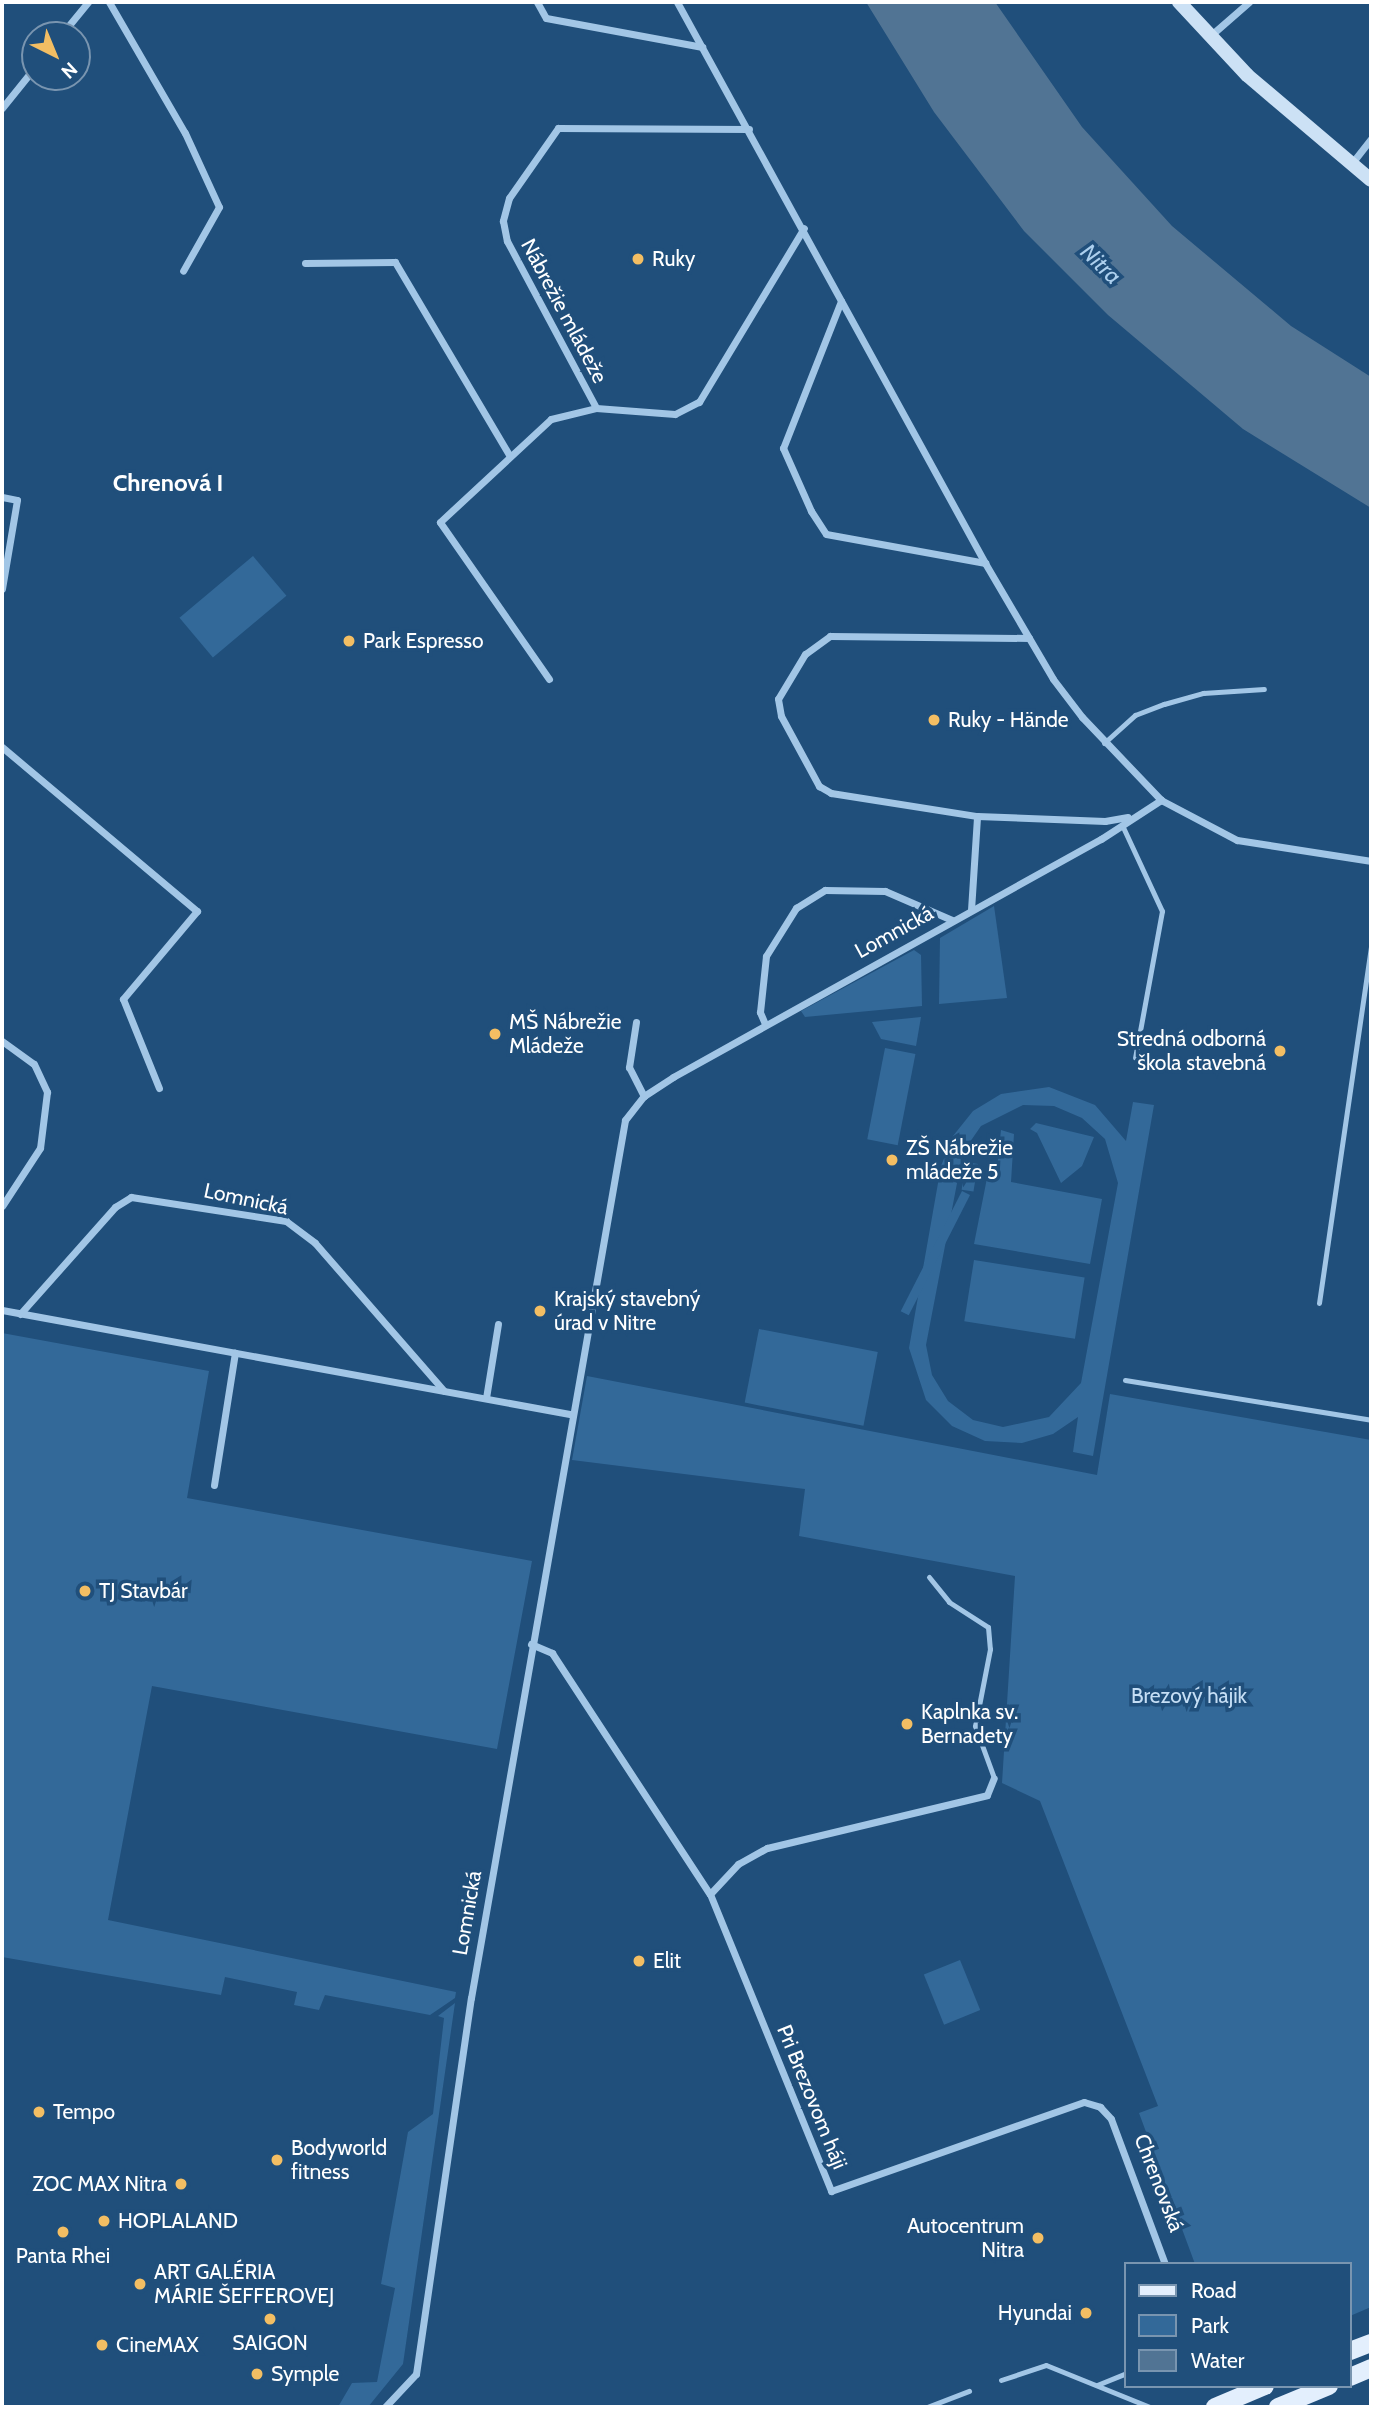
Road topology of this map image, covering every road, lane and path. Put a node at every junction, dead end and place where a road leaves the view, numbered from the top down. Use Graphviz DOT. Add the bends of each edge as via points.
graph roads {
  1 [pos="88,2"];
  2 [pos="109,2"];
  3 [pos="537,2"];
  4 [pos="677,2"];
  5 [pos="1179,2"];
  6 [pos="1249,2"];
  7 [pos="72,21"];
  8 [pos="1209,37"];
  9 [pos="702,47"];
  10 [pos="21,84"];
  11 [pos="2,108"];
  12 [pos="749,129"];
  13 [pos="1371,139"];
  14 [pos="1352,164"];
  15 [pos="1371,180"];
  16 [pos="804,229"];
  17 [pos="305,263"];
  18 [pos="183,271"];
  19 [pos="841,301"];
  20 [pos="596,408"];
  21 [pos="509,455"];
  22 [pos="2,497"];
  23 [pos="985,563"];
  24 [pos="2,589"];
  25 [pos="1029,638"];
  26 [pos="549,679"];
  27 [pos="1265,689"];
  28 [pos="1104,743"];
  29 [pos="2,747"];
  30 [pos="1161,800"];
  31 [pos="976,816"];
  32 [pos="1129,817"];
  33 [pos="1122,825"];
  34 [pos="1371,862"];
  35 [pos="971,910"];
  36 [pos="952,920"];
  37 [pos="1371,946"];
  38 [pos="636,1022"];
  39 [pos="765,1024"];
  40 [pos="2,1041"];
  41 [pos="1135,1058"];
  42 [pos="159,1088"];
  43 [pos="645,1096"];
  44 [pos="2,1206"];
  45 [pos="1320,1303"];
  46 [pos="2,1310"];
  47 [pos="20,1314"];
  48 [pos="498,1324"];
  49 [pos="235,1353"];
  50 [pos="1125,1380"];
  51 [pos="444,1391"];
  52 [pos="486,1398"];
  53 [pos="570,1414"];
  54 [pos="1371,1420"];
  55 [pos="214,1485"];
  56 [pos="929,1577"];
  57 [pos="531,1643"];
  58 [pos="994,1778"];
  59 [pos="710,1894"];
  60 [pos="1111,2119"];
  61 [pos="1164,2262"];
  62 [pos="1371,2343"];
  63 [pos="1352,2350"];
  64 [pos="1371,2368"];
  65 [pos="1124,2374"];
  66 [pos="1352,2376"];
  67 [pos="1001,2380"];
  68 [pos="1097,2385"];
  69 [pos="1253,2388"];
  70 [pos="1324,2388"];
  71 [pos="970,2391"];
  72 [pos="385,2407"];
  73 [pos="928,2407"];
  74 [pos="1150,2407"];
  75 [pos="1215,2407"];
  76 [pos="1278,2407"];
  1 -- 7 [label="street"];
  2 -- 18 [label="street" via="185,134 219,207"];
  3 -- 9 [label="street" via="546,18"];
  4 -- 9 [label="street"];
  5 -- 8 [label="street"];
  6 -- 8 [label="street"];
  8 -- 14 [label="street"];
  9 -- 12 [label="street"];
  10 -- 11 [label="street"];
  12 -- 16 [label="street"];
  12 -- 20 [label="street, Nábrežie mládeže" via="558,128 509,198 503,221 507,241"];
  13 -- 14 [label="street"];
  14 -- 15 [label="street"];
  16 -- 19 [label="street"];
  16 -- 20 [label="street, Nábrežie mládeže" via="699,402 676,414"];
  17 -- 21 [label="street" via="395,262"];
  19 -- 23 [label="street"];
  19 -- 23 [label="street" via="783,448 811,511 826,534"];
  20 -- 21 [label="street" via="551,419"];
  21 -- 26 [label="street" via="440,522"];
  22 -- 24 [label="street" via="16,500"];
  23 -- 25 [label="street"];
  25 -- 28 [label="street" via="1053,679"];
  25 -- 31 [label="street" via="830,636 810,646 778,699 781,716 819,786 892,806"];
  27 -- 28 [label="lane" via="1203,694 1164,704 1135,715"];
  28 -- 30 [label="street"];
  29 -- 42 [label="street" via="197,911 123,999"];
  30 -- 32 [label="street, Lomnická"];
  30 -- 34 [label="street" via="1237,840"];
  31 -- 32 [label="street" via="1105,821"];
  31 -- 35 [label="street"];
  32 -- 33 [label="street, Lomnická"];
  33 -- 35 [label="street, Lomnická"];
  33 -- 41 [label="lane" via="1162,911"];
  35 -- 36 [label="street, Lomnická"];
  36 -- 39 [label="street, Lomnická"];
  36 -- 39 [label="street" via="885,891 825,890 796,908 766,956 760,1013"];
  37 -- 45 [label="lane"];
  38 -- 43 [label="street" via="629,1068"];
  39 -- 43 [label="street, Lomnická"];
  40 -- 44 [label="street" via="34,1064 47,1092 40,1148"];
  43 -- 53 [label="street, Lomnická" via="625,1121"];
  46 -- 47 [label="street"];
  47 -- 49 [label="street"];
  47 -- 51 [label="street, Lomnická" via="115,1207 131,1197 286,1221 316,1243"];
  48 -- 52 [label="street"];
  49 -- 51 [label="street"];
  49 -- 55 [label="street"];
  50 -- 54 [label="lane"];
  51 -- 52 [label="street"];
  52 -- 53 [label="street"];
  53 -- 57 [label="street, Lomnická"];
  56 -- 58 [label="lane" via="949,1602 988,1627 990,1648 975,1726"];
  57 -- 59 [label="street, Pri Brezovom háji" via="552,1653"];
  57 -- 72 [label="street, Lomnická" via="451,2116 416,2374"];
  58 -- 59 [label="street" via="987,1795 767,1848 738,1864"];
  59 -- 60 [label="street, Pri Brezovom háji" via="831,2191 1068,2104 1100,2107"];
  60 -- 61 [label="street, Chrenovská"];
  62 -- 63 [label="main road"];
  64 -- 66 [label="main road"];
  65 -- 68 [label="lane"];
  67 -- 68 [label="lane" via="1046,2365"];
  68 -- 74 [label="lane"];
  69 -- 75 [label="main road"];
  70 -- 76 [label="main road"];
  71 -- 73 [label="lane"];
}
